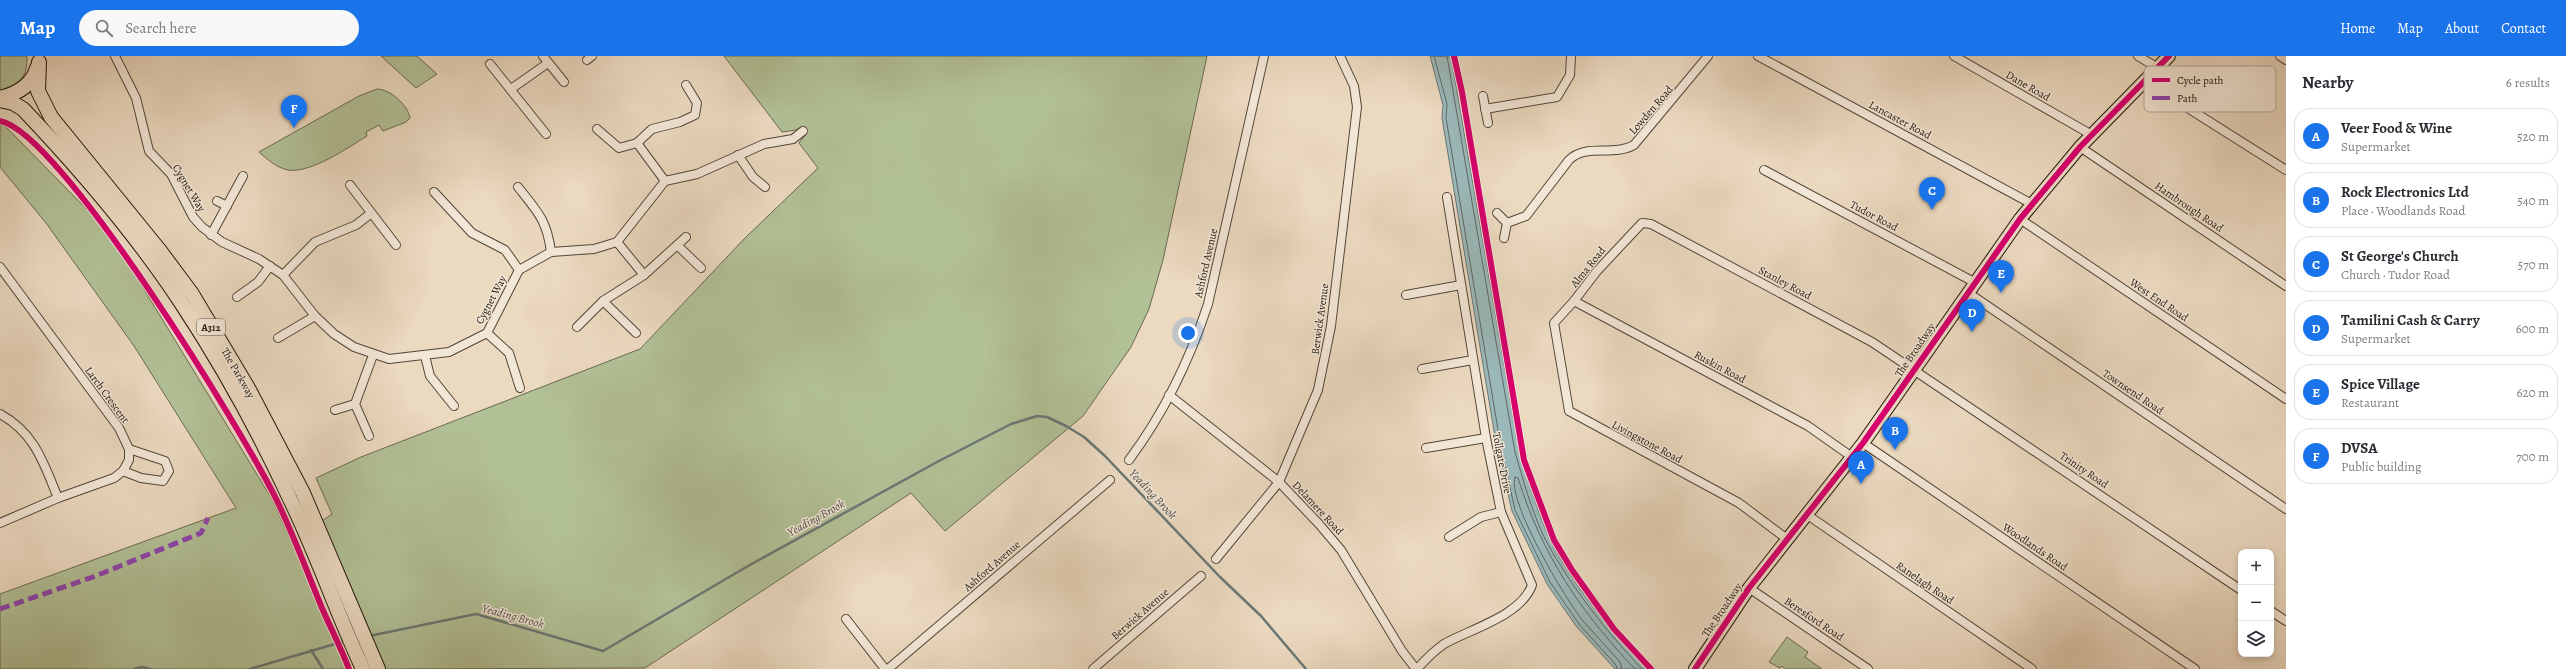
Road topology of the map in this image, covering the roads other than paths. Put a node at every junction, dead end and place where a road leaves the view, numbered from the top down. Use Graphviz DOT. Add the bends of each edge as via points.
graph roads {
  1 [pos="115,56"];
  2 [pos="1264,56"];
  3 [pos="1340,56"];
  4 [pos="1571,56"];
  5 [pos="1708,56"];
  6 [pos="1758,56"];
  7 [pos="1954,56"];
  8 [pos="2138,56"];
  9 [pos="2169,56"];
  10 [pos="2280,56"];
  11 [pos="38,59"];
  12 [pos="546,59"];
  13 [pos="2286,60"];
  14 [pos="490,64"];
  15 [pos="2155,66"];
  16 [pos="2160,66"];
  17 [pos="564,82"];
  18 [pos="2144,82"];
  19 [pos="686,85"];
  20 [pos="511,89"];
  21 [pos="1483,96"];
  22 [pos="0,99"];
  23 [pos="1485,109"];
  24 [pos="2194,112"];
  25 [pos="1488,123"];
  26 [pos="597,129"];
  27 [pos="803,131"];
  28 [pos="546,134"];
  29 [pos="2092,135"];
  30 [pos="637,143"];
  31 [pos="2080,147"];
  32 [pos="738,155"];
  33 [pos="1764,170"];
  34 [pos="2286,170"];
  35 [pos="243,176"];
  36 [pos="665,181"];
  37 [pos="350,185"];
  38 [pos="518,187"];
  39 [pos="765,187"];
  40 [pos="434,192"];
  41 [pos="1446,197"];
  42 [pos="217,201"];
  43 [pos="2032,204"];
  44 [pos="227,206"];
  45 [pos="1497,213"];
  46 [pos="370,214"];
  47 [pos="2020,219"];
  48 [pos="1507,223"];
  49 [pos="1642,223"];
  50 [pos="211,235"];
  51 [pos="686,237"];
  52 [pos="1504,238"];
  53 [pos="617,242"];
  54 [pos="396,245"];
  55 [pos="678,246"];
  56 [pos="551,252"];
  57 [pos="270,266"];
  58 [pos="0,267"];
  59 [pos="701,268"];
  60 [pos="519,270"];
  61 [pos="283,275"];
  62 [pos="644,276"];
  63 [pos="1974,282"];
  64 [pos="1461,285"];
  65 [pos="2286,286"];
  66 [pos="1967,292"];
  67 [pos="1406,295"];
  68 [pos="237,297"];
  69 [pos="603,301"];
  70 [pos="1574,302"];
  71 [pos="315,316"];
  72 [pos="577,327"];
  73 [pos="1554,327"];
  74 [pos="636,332"];
  75 [pos="487,333"];
  76 [pos="278,338"];
  77 [pos="373,355"];
  78 [pos="426,356"];
  79 [pos="1473,360"];
  80 [pos="1422,368"];
  81 [pos="1914,369"];
  82 [pos="520,388"];
  83 [pos="1169,394"];
  84 [pos="2286,399"];
  85 [pos="355,404"];
  86 [pos="454,406"];
  87 [pos="334,410"];
  88 [pos="0,414"];
  89 [pos="369,436"];
  90 [pos="1486,438"];
  91 [pos="1863,443"];
  92 [pos="1426,448"];
  93 [pos="129,449"];
  94 [pos="1852,457"];
  95 [pos="1129,460"];
  96 [pos="123,471"];
  97 [pos="1110,480"];
  98 [pos="1279,482"];
  99 [pos="58,498"];
  100 [pos="2286,510"];
  101 [pos="1501,512"];
  102 [pos="1806,514"];
  103 [pos="0,523"];
  104 [pos="1449,537"];
  105 [pos="1787,539"];
  106 [pos="1216,559"];
  107 [pos="1201,576"];
  108 [pos="1748,588"];
  109 [pos="2238,588"];
  110 [pos="2274,613"];
  111 [pos="846,619"];
  112 [pos="2286,621"];
  113 [pos="360,663"];
  114 [pos="378,669"];
  115 [pos="887,669"];
  116 [pos="1094,669"];
  117 [pos="1416,669"];
  118 [pos="1695,669"];
  119 [pos="1868,669"];
  120 [pos="2032,669"];
  121 [pos="2195,669"];
  1 -- 50 [label="street, Cygnet Way" via="136,98 149,151 171,174 193,217"];
  2 -- 83 [label="street, Ashford Avenue" via="1208,304 1195,341"];
  3 -- 98 [label="street, Berwick Avenue" via="1354,86 1357,107 1328,346 1318,390"];
  4 -- 23 [label="street" via="1570,75 1557,97"];
  5 -- 48 [label="street, Lowden Road" via="1638,142 1619,151 1586,151 1573,156 1526,216"];
  6 -- 43 [label="street, Lancaster Road"];
  7 -- 29 [label="street, Dane Road"];
  8 -- 15 [label="street"];
  9 -- 16 [label="main road, The Broadway"];
  10 -- 13 [label="street"];
  11 -- 22 [label="highway, A312" via="30,82 14,95"];
  11 -- 114 [label="highway, The Parkway / A312" via="38,91 51,117 192,294 248,388 303,493"];
  12 -- 17 [label="street"];
  12 -- 20 [label="street"];
  14 -- 20 [label="street"];
  18 -- 29 [label="main road, The Broadway"];
  19 -- 30 [label="street" via="697,103 695,115 680,122 652,129"];
  20 -- 28 [label="street"];
  21 -- 23 [label="street"];
  22 -- 113 [label="highway, The Parkway / A312" via="23,109 76,164 183,304 271,460 314,551"];
  23 -- 25 [label="street"];
  24 -- 34 [label="street"];
  26 -- 30 [label="street" via="619,148"];
  27 -- 32 [label="street" via="793,139 764,144"];
  29 -- 31 [label="main road, The Broadway"];
  30 -- 36 [label="street"];
  31 -- 43 [label="main road, The Broadway"];
  31 -- 65 [label="street, Hambrough Road"];
  32 -- 36 [label="street" via="697,174"];
  32 -- 39 [label="street" via="753,177"];
  33 -- 63 [label="street, Tudor Road"];
  35 -- 44 [label="street"];
  36 -- 53 [label="street"];
  37 -- 46 [label="street"];
  38 -- 56 [label="street" via="539,213 548,231"];
  40 -- 60 [label="street" via="472,233 505,250"];
  41 -- 64 [label="street, Tollgate Drive"];
  42 -- 44 [label="street"];
  43 -- 47 [label="main road, The Broadway"];
  44 -- 50 [label="street"];
  45 -- 48 [label="street"];
  46 -- 54 [label="street"];
  46 -- 61 [label="street" via="356,225 315,242"];
  47 -- 63 [label="main road, The Broadway"];
  47 -- 84 [label="street, West End Road"];
  48 -- 52 [label="street"];
  49 -- 70 [label="street, Alma Road" via="1597,270"];
  49 -- 81 [label="street, Stanley Road" via="1651,224 1848,328"];
  50 -- 57 [label="street, Cygnet Way"];
  51 -- 55 [label="street"];
  53 -- 56 [label="street, Cygnet Way" via="594,249"];
  53 -- 62 [label="street"];
  55 -- 59 [label="street"];
  55 -- 62 [label="street"];
  56 -- 60 [label="street, Cygnet Way"];
  57 -- 61 [label="street, Cygnet Way"];
  57 -- 68 [label="street" via="258,282"];
  58 -- 93 [label="street, Larch Crescent" via="119,428"];
  60 -- 75 [label="street, Cygnet Way"];
  61 -- 71 [label="street, Cygnet Way"];
  62 -- 69 [label="street"];
  63 -- 66 [label="main road, The Broadway"];
  64 -- 67 [label="street"];
  64 -- 79 [label="street, Tollgate Drive"];
  66 -- 81 [label="main road, The Broadway"];
  66 -- 100 [label="street, Townsend Road"];
  69 -- 72 [label="street"];
  69 -- 74 [label="street"];
  70 -- 73 [label="street, Alma Road" via="1558,317"];
  70 -- 94 [label="street, Ruskin Road" via="1808,426"];
  71 -- 76 [label="street"];
  71 -- 77 [label="street, Cygnet Way" via="348,343"];
  73 -- 105 [label="street, Livingstone Road" via="1568,409 1572,414 1739,503"];
  75 -- 78 [label="street, Cygnet Way" via="449,352"];
  75 -- 82 [label="street" via="508,353"];
  77 -- 78 [label="street, Cygnet Way" via="389,359"];
  77 -- 85 [label="street"];
  78 -- 86 [label="street" via="430,376"];
  79 -- 80 [label="street"];
  79 -- 90 [label="street, Tollgate Drive"];
  81 -- 91 [label="main road, The Broadway"];
  81 -- 109 [label="street, Trinity Road"];
  83 -- 95 [label="street, Ashford Avenue" via="1152,428"];
  83 -- 98 [label="street, Delamere Road"];
  85 -- 87 [label="street"];
  85 -- 89 [label="street"];
  88 -- 99 [label="street" via="9,419 36,445"];
  90 -- 92 [label="street"];
  90 -- 101 [label="street, Tollgate Drive"];
  91 -- 94 [label="main road, The Broadway"];
  91 -- 121 [label="street, Woodlands Road"];
  93 -- 96 [label="street" via="129,460"];
  93 -- 96 [label="street" via="165,461 169,471 163,481 141,478"];
  94 -- 102 [label="main road, The Broadway"];
  96 -- 99 [label="street" via="114,478"];
  97 -- 115 [label="street, Ashford Avenue"];
  98 -- 106 [label="street, Berwick Avenue"];
  98 -- 117 [label="street, Delamere Road" via="1341,550 1402,651"];
  99 -- 103 [label="street"];
  101 -- 104 [label="street" via="1482,517"];
  101 -- 117 [label="street, Tollgate Drive" via="1532,578 1532,587 1508,611 1482,628 1444,644"];
  102 -- 105 [label="main road, The Broadway"];
  102 -- 120 [label="street, Ranelagh Road"];
  105 -- 108 [label="main road, The Broadway"];
  107 -- 116 [label="street, Berwick Avenue"];
  108 -- 118 [label="main road, The Broadway"];
  108 -- 119 [label="street, Beresford Road"];
  110 -- 112 [label="street"];
  111 -- 115 [label="street"];
}
